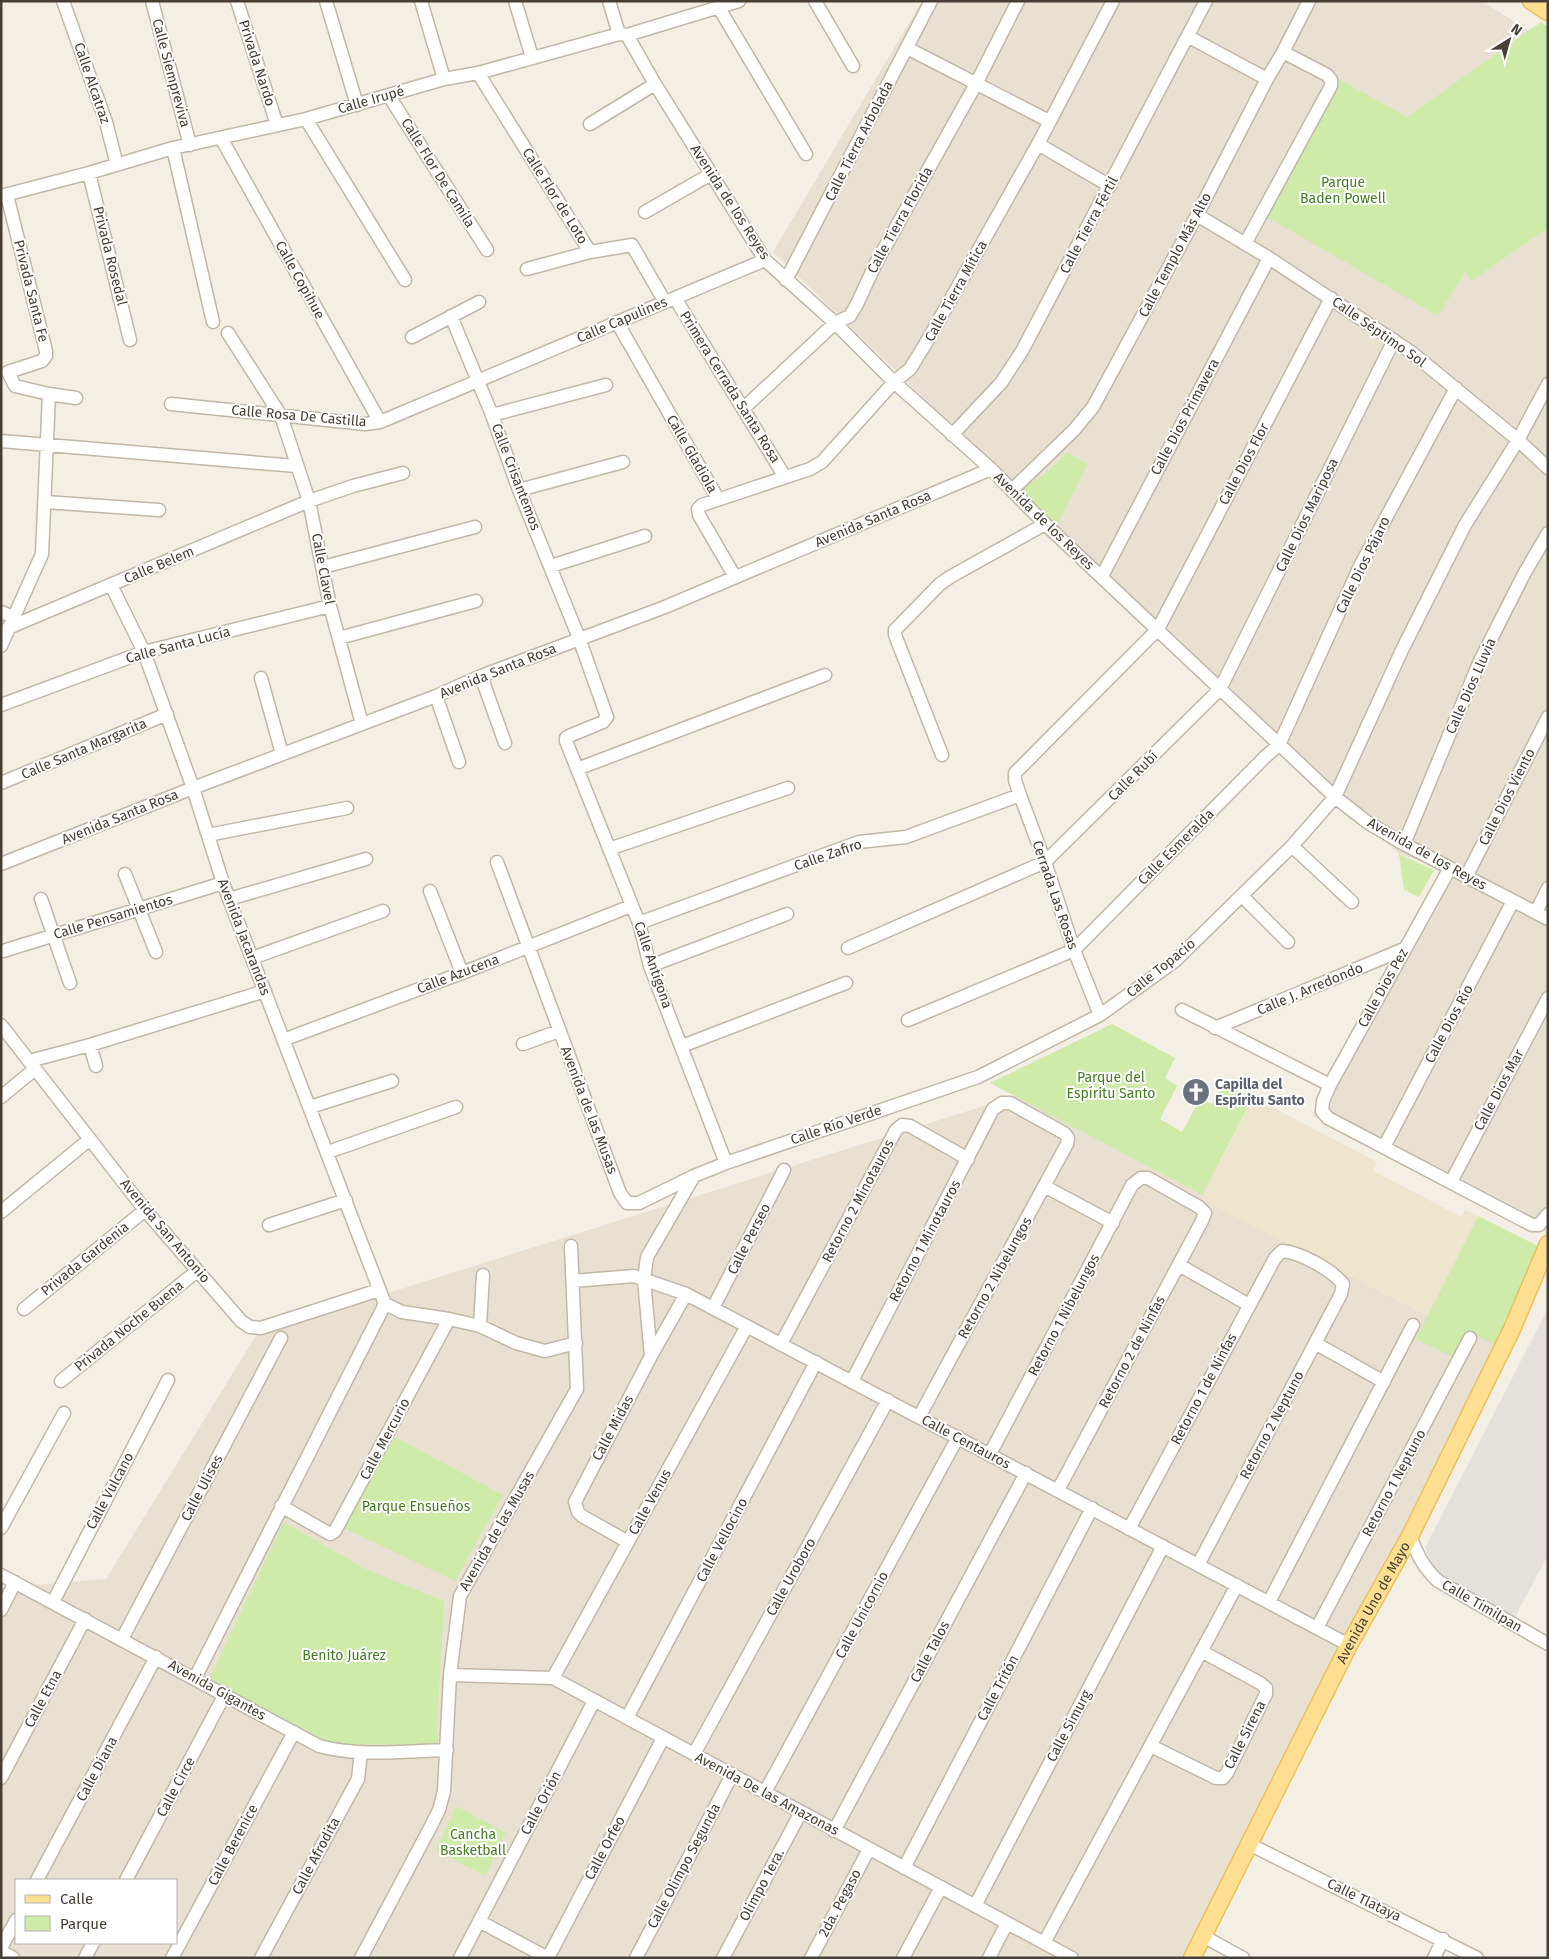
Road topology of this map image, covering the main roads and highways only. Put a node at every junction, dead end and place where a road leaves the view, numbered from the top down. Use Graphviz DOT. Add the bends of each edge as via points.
graph roads {
  1 [pos="1532,1"];
  2 [pos="1548,12"];
  3 [pos="1548,1244"];
  4 [pos="1192,1958"];
  1 -- 2 [label="main road"];
  3 -- 4 [label="main road, Avenida Uno de Mayo" via="1512,1329 1410,1536 1349,1645"];
}
